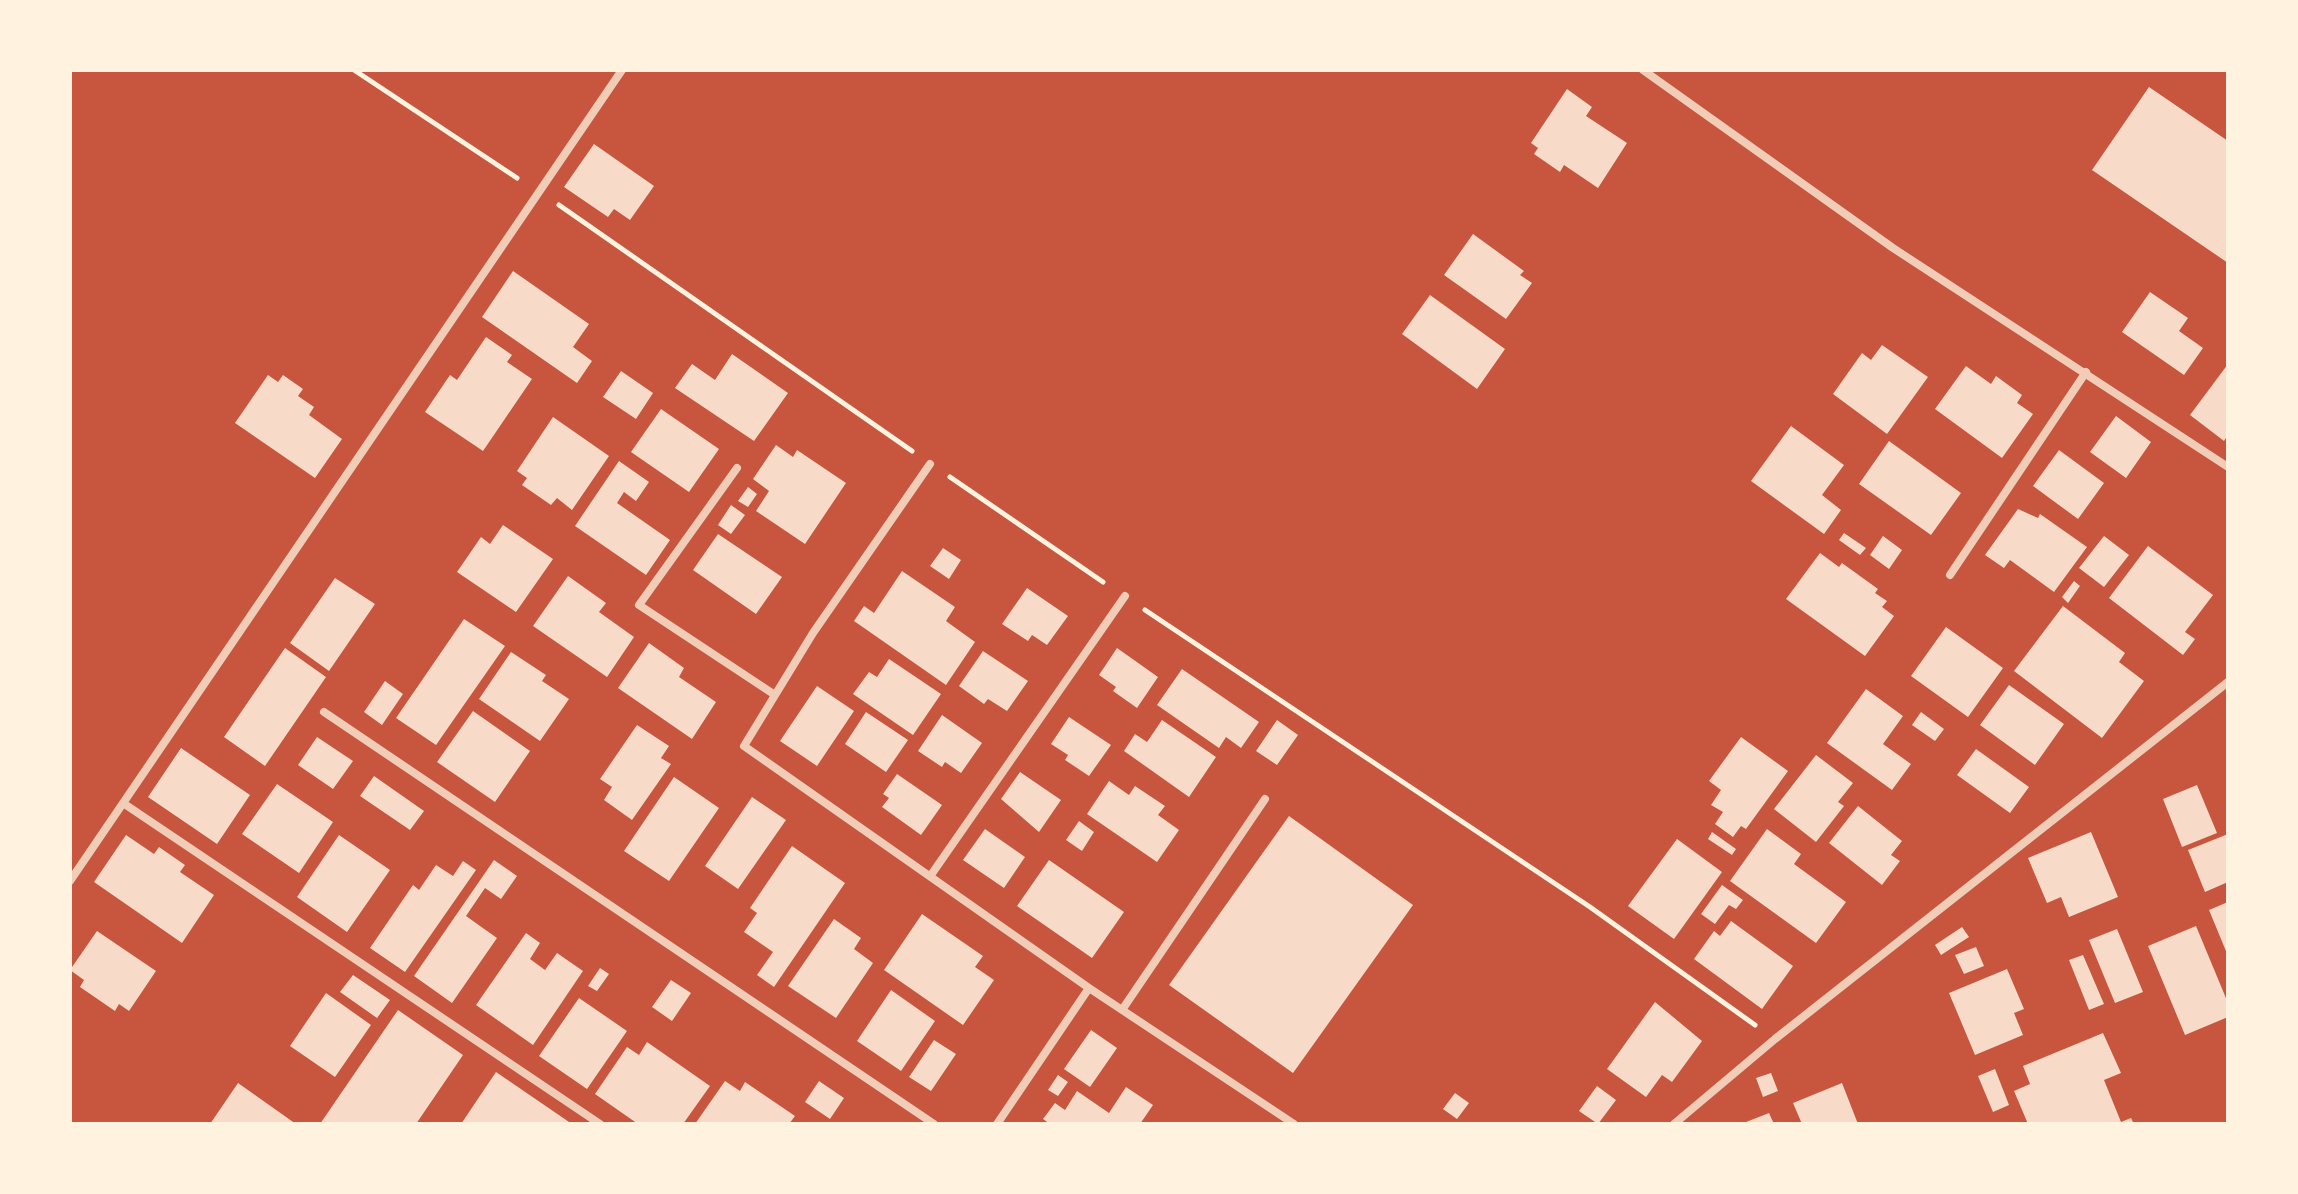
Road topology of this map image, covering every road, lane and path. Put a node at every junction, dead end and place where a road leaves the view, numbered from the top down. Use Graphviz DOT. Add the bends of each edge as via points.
graph roads {
  1 [pos="354,70"];
  2 [pos="622,70"];
  3 [pos="1643,70"];
  4 [pos="541,193"];
  5 [pos="2086,372"];
  6 [pos="930,464"];
  7 [pos="2228,467"];
  8 [pos="737,468"];
  9 [pos="1950,575"];
  10 [pos="1125,596"];
  11 [pos="2228,682"];
  12 [pos="775,695"];
  13 [pos="324,712"];
  14 [pos="1265,799"];
  15 [pos="123,803"];
  16 [pos="931,875"];
  17 [pos="70,881"];
  18 [pos="1089,988"];
  19 [pos="1122,1010"];
  20 [pos="1775,1039"];
  21 [pos="600,1124"];
  22 [pos="934,1124"];
  23 [pos="997,1124"];
  24 [pos="1294,1124"];
  25 [pos="1674,1124"];
  1 -- 4 [label="path"];
  2 -- 4 [label="street"];
  3 -- 5 [label="street" via="1893,248"];
  4 -- 6 [label="path"];
  4 -- 15 [label="street"];
  5 -- 7 [label="street"];
  5 -- 9 [label="street"];
  6 -- 10 [label="path"];
  6 -- 12 [label="street"];
  8 -- 12 [label="street" via="639,605"];
  10 -- 16 [label="street"];
  10 -- 20 [label="path" via="1590,907"];
  11 -- 20 [label="street"];
  12 -- 16 [label="street" via="744,746"];
  13 -- 22 [label="street"];
  14 -- 19 [label="street"];
  15 -- 17 [label="street"];
  15 -- 21 [label="street"];
  16 -- 18 [label="street"];
  18 -- 19 [label="street"];
  18 -- 23 [label="street"];
  19 -- 24 [label="street"];
  20 -- 25 [label="street"];
}
